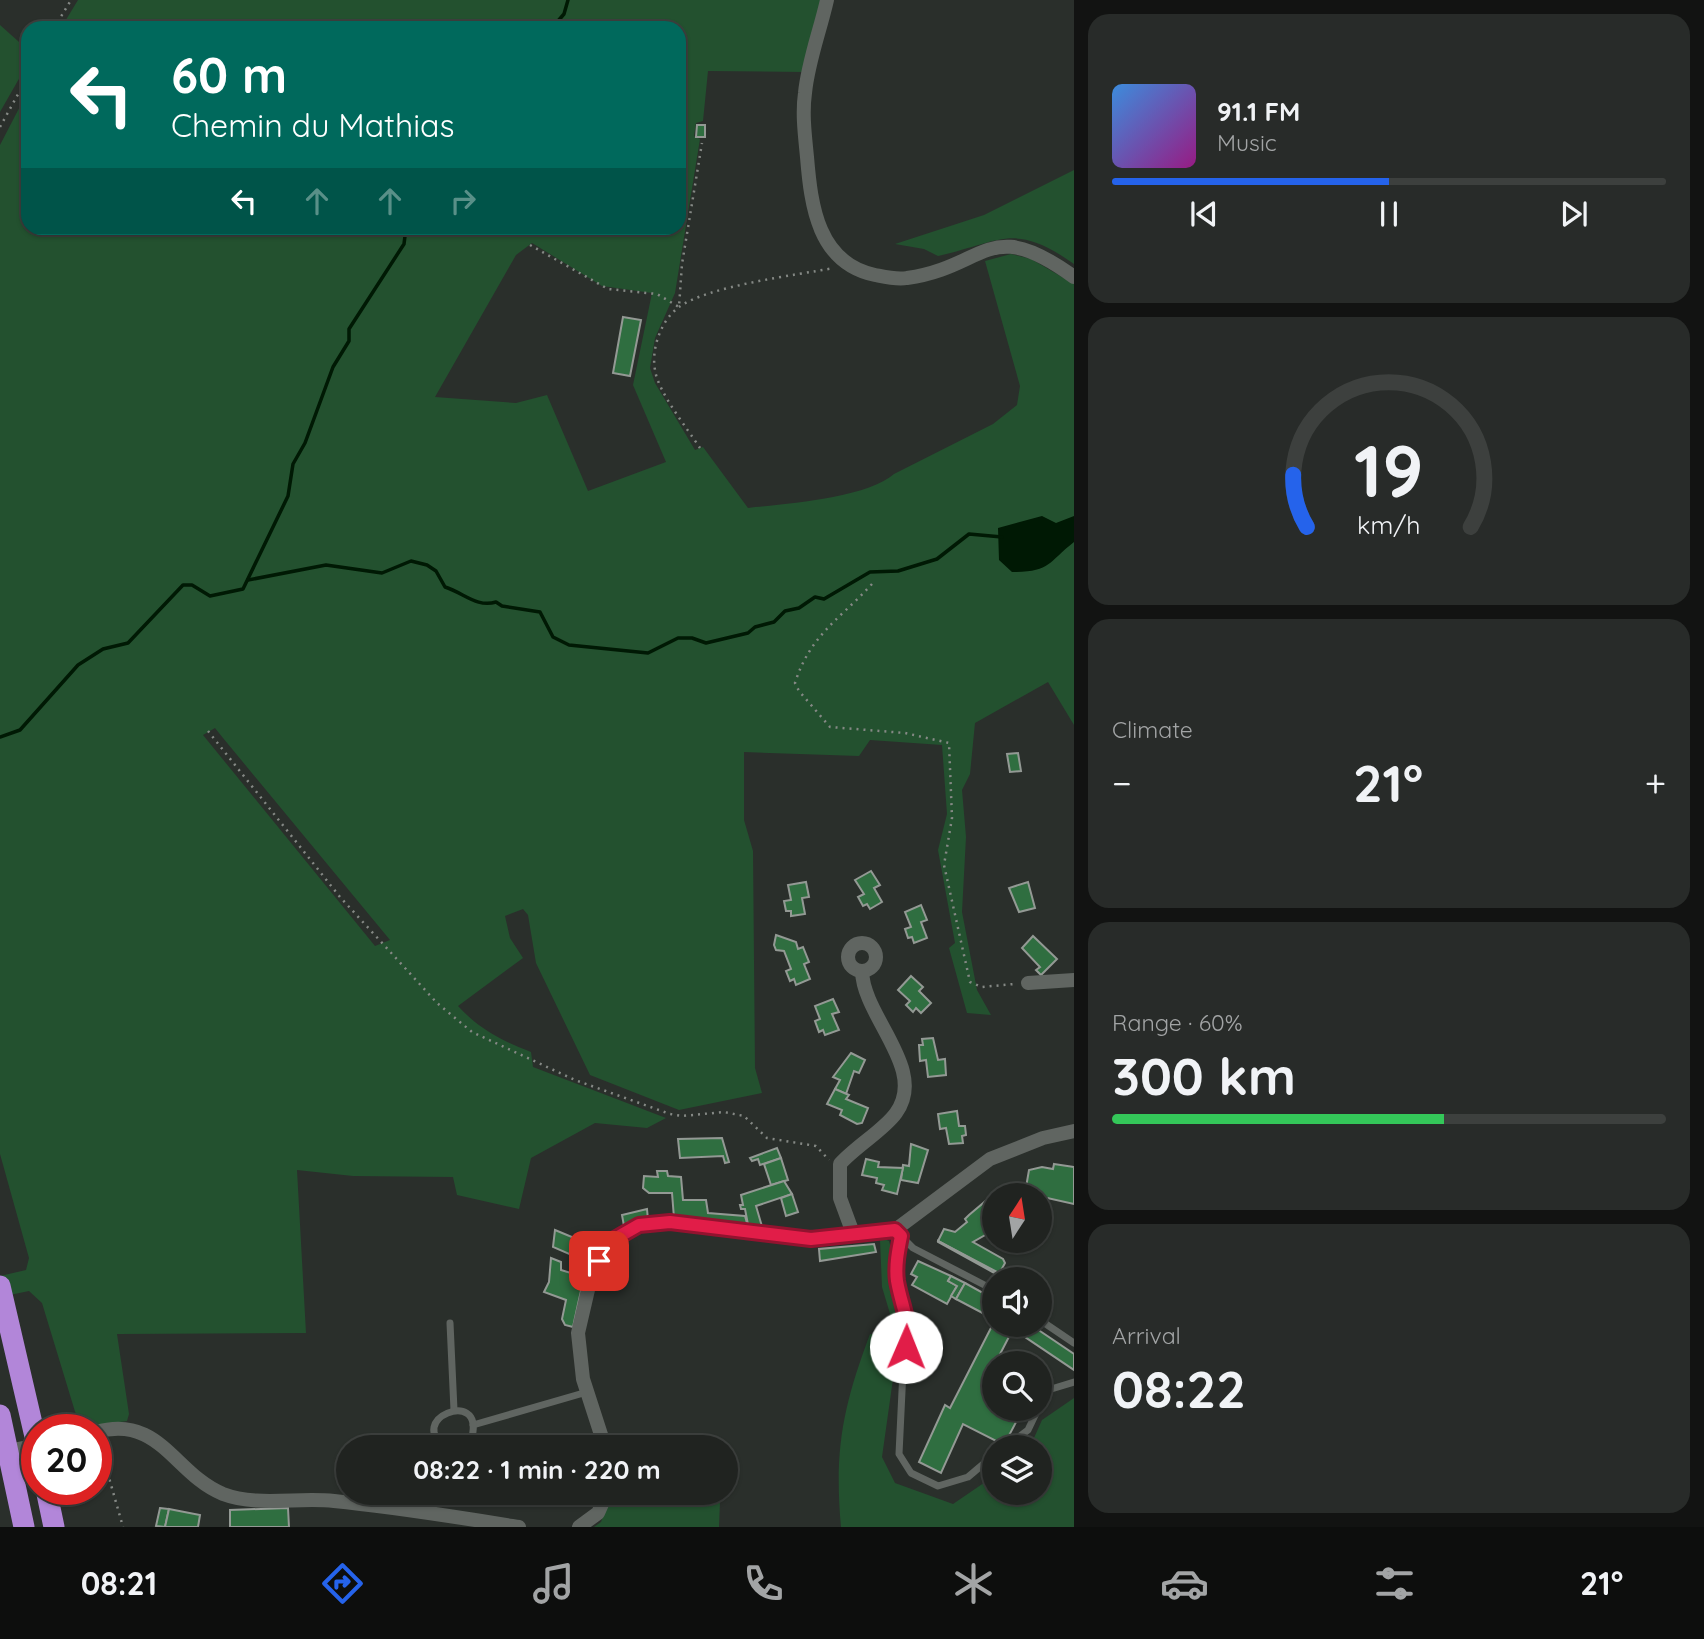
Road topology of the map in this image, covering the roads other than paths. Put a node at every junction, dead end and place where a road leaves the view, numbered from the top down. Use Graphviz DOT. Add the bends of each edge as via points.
graph roads {
  1 [pos="827,0"];
  2 [pos="1074,277"];
  3 [pos="862,971"];
  4 [pos="1074,980"];
  5 [pos="1028,983"];
  6 [pos="1074,1131"];
  7 [pos="898,1233"];
  8 [pos="854,1236"];
  9 [pos="982,1284"];
  10 [pos="0,1286"];
  11 [pos="450,1323"];
  12 [pos="1052,1328"];
  13 [pos="1074,1343"];
  14 [pos="1074,1381"];
  15 [pos="1052,1389"];
  16 [pos="588,1392"];
  17 [pos="454,1410"];
  18 [pos="30,1414"];
  19 [pos="0,1415"];
  20 [pos="1032,1421"];
  21 [pos="473,1425"];
  22 [pos="112,1433"];
  23 [pos="436,1435"];
  24 [pos="472,1435"];
  25 [pos="601,1435"];
  26 [pos="1022,1435"];
  27 [pos="21,1448"];
  28 [pos="0,1453"];
  29 [pos="982,1465"];
  30 [pos="49,1505"];
  31 [pos="430,1505"];
  32 [pos="602,1505"];
  33 [pos="428,1513"];
  34 [pos="24,1527"];
  35 [pos="54,1527"];
  36 [pos="519,1527"];
  37 [pos="579,1527"];
  1 -- 2 [label="street" via="807,79 806,148 814,217 833,251 862,272 904,279 978,252 1009,246 1039,254"];
  3 -- 8 [label="street" via="863,990 901,1063 906,1084 894,1116 857,1145 839,1169 840,1198"];
  4 -- 5 [label="street"];
  6 -- 7 [label="street" via="990,1159"];
  7 -- 8 [label="street"];
  7 -- 9 [label="lane" via="913,1248"];
  7 -- 29 [label="lane" via="897,1281 909,1325 902,1370 899,1454 911,1474 938,1486 968,1477"];
  8 -- 16 [label="street" via="811,1239 670,1222 639,1225 606,1244 591,1277 578,1333 578,1355"];
  10 -- 18 [label="highway"];
  11 -- 17 [label="lane"];
  12 -- 13 [label="lane"];
  14 -- 15 [label="lane"];
  16 -- 21 [label="lane"];
  16 -- 25 [label="street"];
  17 -- 21 [label="lane" via="466,1414"];
  17 -- 23 [label="lane" via="437,1420"];
  19 -- 34 [label="highway"];
  20 -- 26 [label="lane"];
  21 -- 24 [label="lane"];
  22 -- 33 [label="street" via="128,1427 147,1434 225,1495 331,1500"];
  27 -- 28 [label="street"];
  30 -- 35 [label="highway"];
  31 -- 33 [label="lane"];
  32 -- 37 [label="street"];
  33 -- 36 [label="street"];
}
